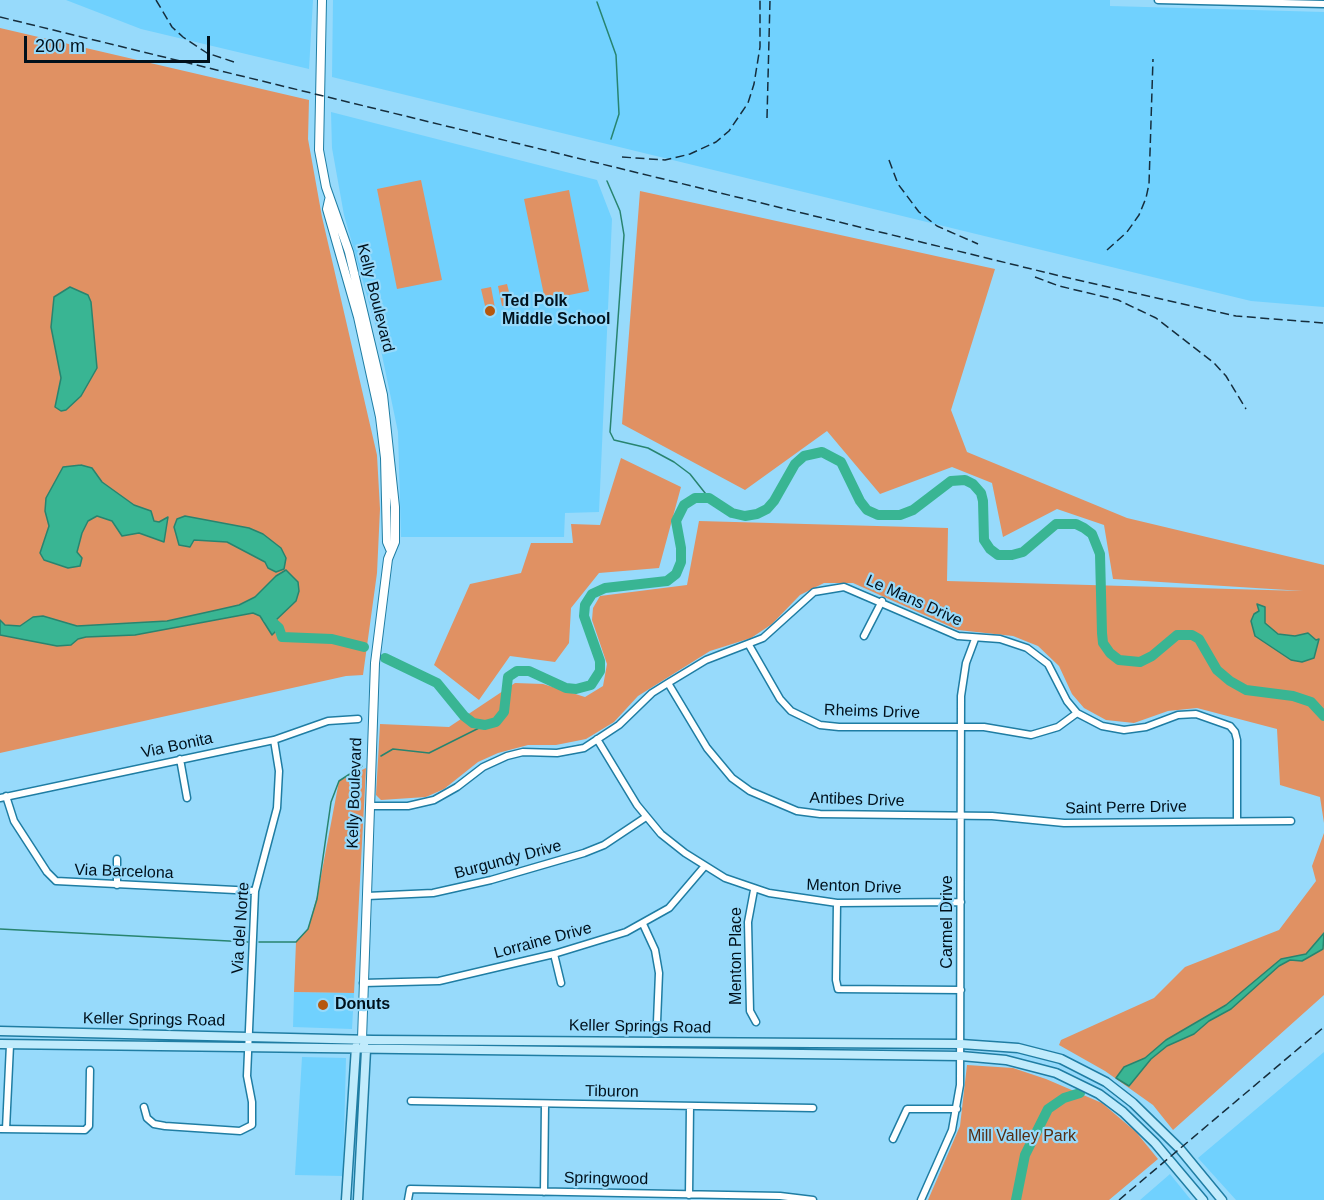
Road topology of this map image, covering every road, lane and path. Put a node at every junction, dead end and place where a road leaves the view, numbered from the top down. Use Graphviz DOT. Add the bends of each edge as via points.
graph roads {
  1 [pos="322,0"];
  2 [pos="1158,0"];
  3 [pos="1324,4"];
  4 [pos="882,602"];
  5 [pos="864,636"];
  6 [pos="975,639"];
  7 [pos="749,645"];
  8 [pos="668,683"];
  9 [pos="1077,713"];
  10 [pos="358,719"];
  11 [pos="962,728"];
  12 [pos="274,740"];
  13 [pos="597,740"];
  14 [pos="180,759"];
  15 [pos="3,797"];
  16 [pos="187,798"];
  17 [pos="370,806"];
  18 [pos="962,815"];
  19 [pos="646,817"];
  20 [pos="1237,820"];
  21 [pos="1291,821"];
  22 [pos="117,859"];
  23 [pos="705,867"];
  24 [pos="117,885"];
  25 [pos="754,890"];
  26 [pos="255,891"];
  27 [pos="367,896"];
  28 [pos="961,902"];
  29 [pos="837,903"];
  30 [pos="643,924"];
  31 [pos="554,954"];
  32 [pos="363,983"];
  33 [pos="561,984"];
  34 [pos="961,990"];
  35 [pos="657,1022"];
  36 [pos="756,1022"];
  37 [pos="0,1031"];
  38 [pos="108,1034"];
  39 [pos="249,1037"];
  40 [pos="362,1039"];
  41 [pos="960,1044"];
  42 [pos="5,1045"];
  43 [pos="108,1046"];
  44 [pos="249,1049"];
  45 [pos="354,1049"];
  46 [pos="366,1050"];
  47 [pos="1050,1055"];
  48 [pos="961,1056"];
  49 [pos="90,1070"];
  50 [pos="1046,1070"];
  51 [pos="411,1101"];
  52 [pos="545,1105"];
  53 [pos="690,1106"];
  54 [pos="144,1107"];
  55 [pos="813,1108"];
  56 [pos="957,1109"];
  57 [pos="3,1129"];
  58 [pos="893,1139"];
  59 [pos="351,1145"];
  60 [pos="362,1145"];
  61 [pos="1186,1180"];
  62 [pos="543,1192"];
  63 [pos="689,1195"];
  64 [pos="1220,1197"];
  65 [pos="346,1200"];
  66 [pos="358,1200"];
  67 [pos="408,1200"];
  68 [pos="813,1200"];
  69 [pos="921,1200"];
  70 [pos="1203,1200"];
  1 -- 17 [label="street, Kelly Boulevard" via="318,130 329,200 349,252 370,353 385,458 390,549 375,663"];
  2 -- 3 [label="street"];
  4 -- 5 [label="street"];
  4 -- 6 [label="street, Le Mans Drive" via="958,636"];
  4 -- 7 [label="street, Le Mans Drive" via="844,587 829,587 814,592 779,626"];
  6 -- 9 [label="street, Le Mans Drive" via="1012,642 1037,654 1048,664"];
  6 -- 11 [label="street, Carmel Drive" via="962,681"];
  7 -- 8 [label="street, Le Mans Drive" via="706,660"];
  7 -- 11 [label="street, Rheims Drive" via="780,699 804,719 839,727"];
  8 -- 13 [label="street, Le Mans Drive"];
  8 -- 18 [label="street, Antibes Drive" via="722,767 750,791 769,800 797,811 820,814"];
  9 -- 11 [label="street, Rheims Drive" via="1058,728 1030,735 984,727"];
  9 -- 20 [label="street, Le Mans Drive" via="1102,726 1124,730 1196,714 1230,726 1237,741"];
  10 -- 12 [label="street, Via Bonita" via="328,721"];
  11 -- 18 [label="street, Carmel Drive"];
  12 -- 14 [label="street, Via Bonita"];
  12 -- 26 [label="street, Via del Norte" via="279,771 277,807"];
  13 -- 17 [label="street, Le Mans Drive" via="572,751 523,752 493,761 445,795 424,803"];
  13 -- 19 [label="street, Menton Drive"];
  14 -- 15 [label="street, Via Bonita"];
  14 -- 16 [label="street"];
  15 -- 24 [label="street, Via Barcelona" via="51,879"];
  17 -- 27 [label="street, Kelly Boulevard"];
  18 -- 20 [label="street, Saint Perre Drive" via="1064,823"];
  18 -- 28 [label="street, Carmel Drive"];
  19 -- 23 [label="street, Menton Drive" via="661,834"];
  19 -- 27 [label="street, Burgundy Drive" via="584,853 491,880 433,893"];
  20 -- 21 [label="street, Saint Perre Drive"];
  22 -- 24 [label="street"];
  23 -- 25 [label="street, Menton Drive"];
  23 -- 30 [label="street, Lorraine Drive" via="669,908"];
  24 -- 26 [label="street, Via Barcelona"];
  25 -- 29 [label="street, Menton Drive"];
  25 -- 36 [label="street, Menton Place" via="748,922 750,1011"];
  26 -- 39 [label="street, Via del Norte"];
  27 -- 32 [label="street, Kelly Boulevard"];
  28 -- 29 [label="street, Menton Drive"];
  28 -- 34 [label="street, Carmel Drive"];
  29 -- 34 [label="street" via="838,989"];
  30 -- 31 [label="street, Lorraine Drive"];
  30 -- 35 [label="street" via="655,950 659,973"];
  31 -- 32 [label="street, Lorraine Drive" via="439,981"];
  31 -- 33 [label="street"];
  32 -- 40 [label="street, Kelly Boulevard"];
  34 -- 41 [label="street, Carmel Drive"];
  37 -- 38 [label="main road, Keller Springs Road"];
  38 -- 39 [label="main road, Keller Springs Road"];
  38 -- 43 [label="main road"];
  39 -- 40 [label="main road, Keller Springs Road"];
  39 -- 44 [label="street, Via del Norte"];
  40 -- 41 [label="main road, Keller Springs Road"];
  40 -- 45 [label="main road"];
  40 -- 46 [label="main road, Kelly Boulevard"];
  41 -- 47 [label="main road, Keller Springs Road" via="1004,1046"];
  41 -- 48 [label="street, Carmel Drive"];
  42 -- 43 [label="main road, Keller Springs Road"];
  42 -- 57 [label="street"];
  43 -- 44 [label="main road, Keller Springs Road"];
  44 -- 45 [label="main road, Keller Springs Road"];
  44 -- 54 [label="street, Via del Norte" via="247,1076 252,1125 248,1129 154,1124"];
  45 -- 46 [label="main road, Keller Springs Road"];
  45 -- 59 [label="main road"];
  46 -- 48 [label="main road, Keller Springs Road"];
  46 -- 60 [label="main road, Kelly Boulevard"];
  47 -- 50 [label="main road"];
  47 -- 64 [label="main road, Keller Springs Road" via="1106,1082 1133,1103 1180,1149"];
  48 -- 50 [label="main road, Keller Springs Road" via="1006,1060"];
  48 -- 56 [label="street, Carmel Drive"];
  49 -- 57 [label="street" via="89,1126 85,1130"];
  50 -- 61 [label="main road, Keller Springs Road" via="1099,1094 1123,1112 1169,1157"];
  51 -- 52 [label="street, Tiburon"];
  52 -- 53 [label="street, Tiburon"];
  52 -- 62 [label="street"];
  53 -- 55 [label="street, Tiburon"];
  53 -- 63 [label="street"];
  56 -- 58 [label="street" via="907,1109"];
  56 -- 69 [label="street, Carmel Drive" via="950,1136"];
  59 -- 60 [label="main road"];
  59 -- 65 [label="main road"];
  60 -- 66 [label="main road, Kelly Boulevard"];
  61 -- 64 [label="main road" via="1198,1179"];
  61 -- 70 [label="main road, Keller Springs Road"];
  62 -- 63 [label="street, Springwood"];
  62 -- 67 [label="street, Springwood" via="410,1189"];
  63 -- 68 [label="street, Springwood"];
}
